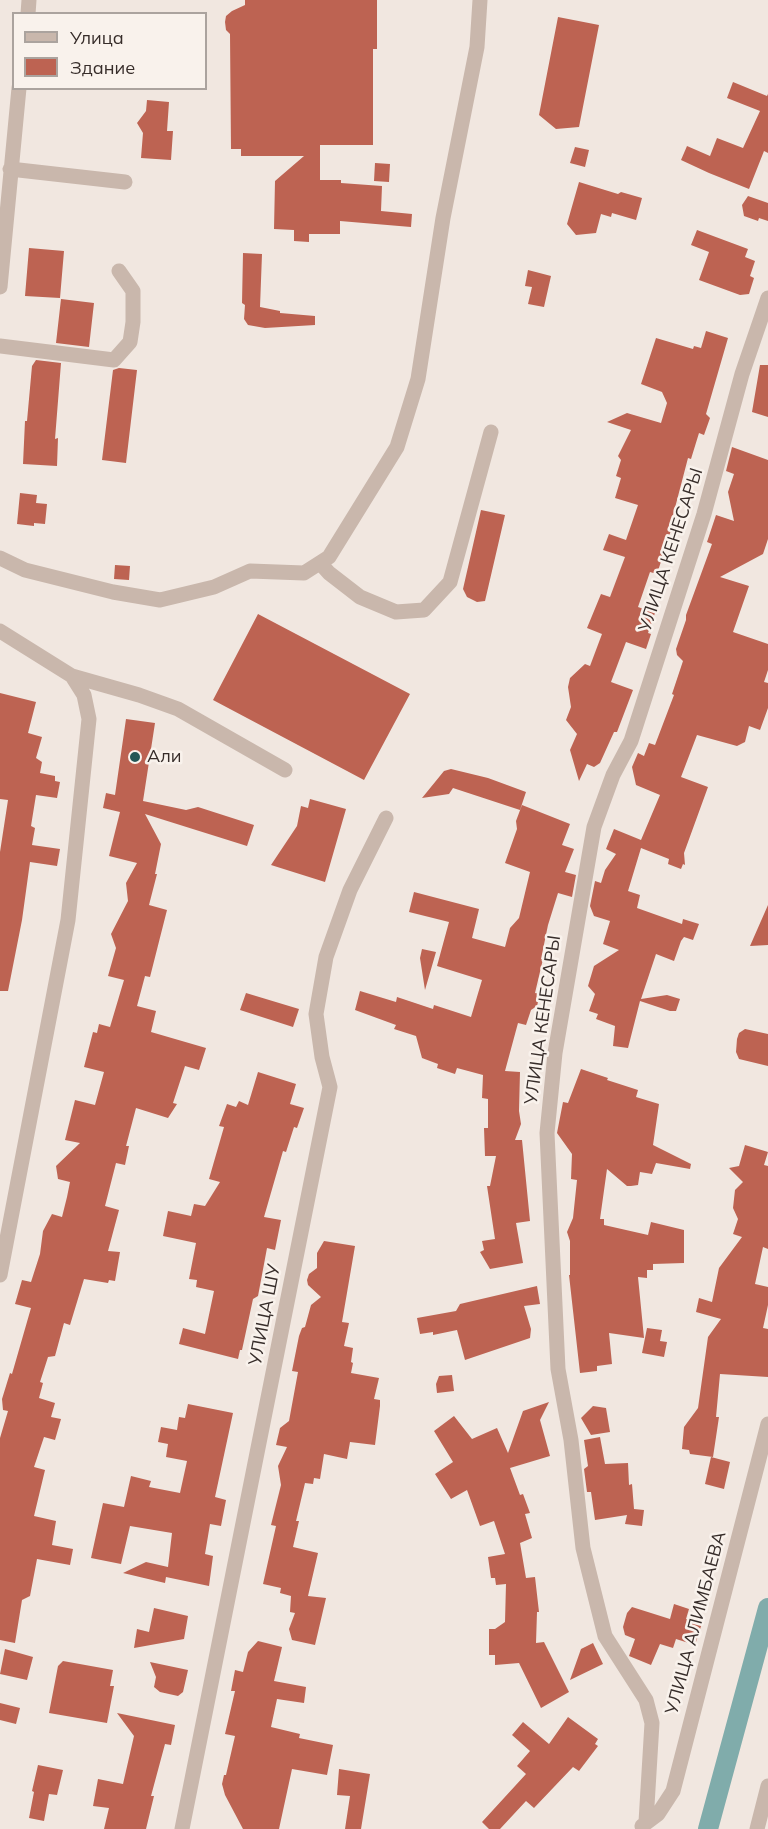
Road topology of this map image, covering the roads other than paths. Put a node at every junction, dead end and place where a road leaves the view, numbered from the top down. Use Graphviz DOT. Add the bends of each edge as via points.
graph roads {
  1 [pos="480,0"];
  2 [pos="19,90"];
  3 [pos="10,169"];
  4 [pos="125,183"];
  5 [pos="119,271"];
  6 [pos="0,287"];
  7 [pos="768,298"];
  8 [pos="0,346"];
  9 [pos="491,432"];
  10 [pos="0,558"];
  11 [pos="320,563"];
  12 [pos="0,631"];
  13 [pos="72,676"];
  14 [pos="285,770"];
  15 [pos="386,818"];
  16 [pos="0,1275"];
  17 [pos="768,1424"];
  18 [pos="768,1786"];
  19 [pos="642,1826"];
  20 [pos="182,1829"];
  21 [pos="757,1829"];
  1 -- 11 [label="street" via="477,47 443,218 418,379 397,447 329,557"];
  2 -- 3 [label="street"];
  3 -- 4 [label="street"];
  3 -- 6 [label="street"];
  5 -- 8 [label="street" via="133,291 133,322 130,342 114,360"];
  7 -- 19 [label="street, УЛИЦА КЕНЕСАРЫ" via="631,741 613,775 594,827 555,1053 547,1133 558,1369 571,1440 583,1548 605,1636 646,1700 651,1723"];
  9 -- 11 [label="street" via="450,582 424,610 396,612 360,597"];
  10 -- 11 [label="street" via="25,570 160,600 214,587 250,571 304,573"];
  12 -- 13 [label="street"];
  13 -- 14 [label="street" via="178,709"];
  13 -- 16 [label="street" via="84,695 88,719 68,920"];
  15 -- 20 [label="street, УЛИЦА ШУ" via="350,890 326,957 316,1014 330,1087"];
  17 -- 19 [label="street, УЛИЦА АЛИМБАЕВА" via="673,1791 658,1814"];
  18 -- 21 [label="street"];
}
